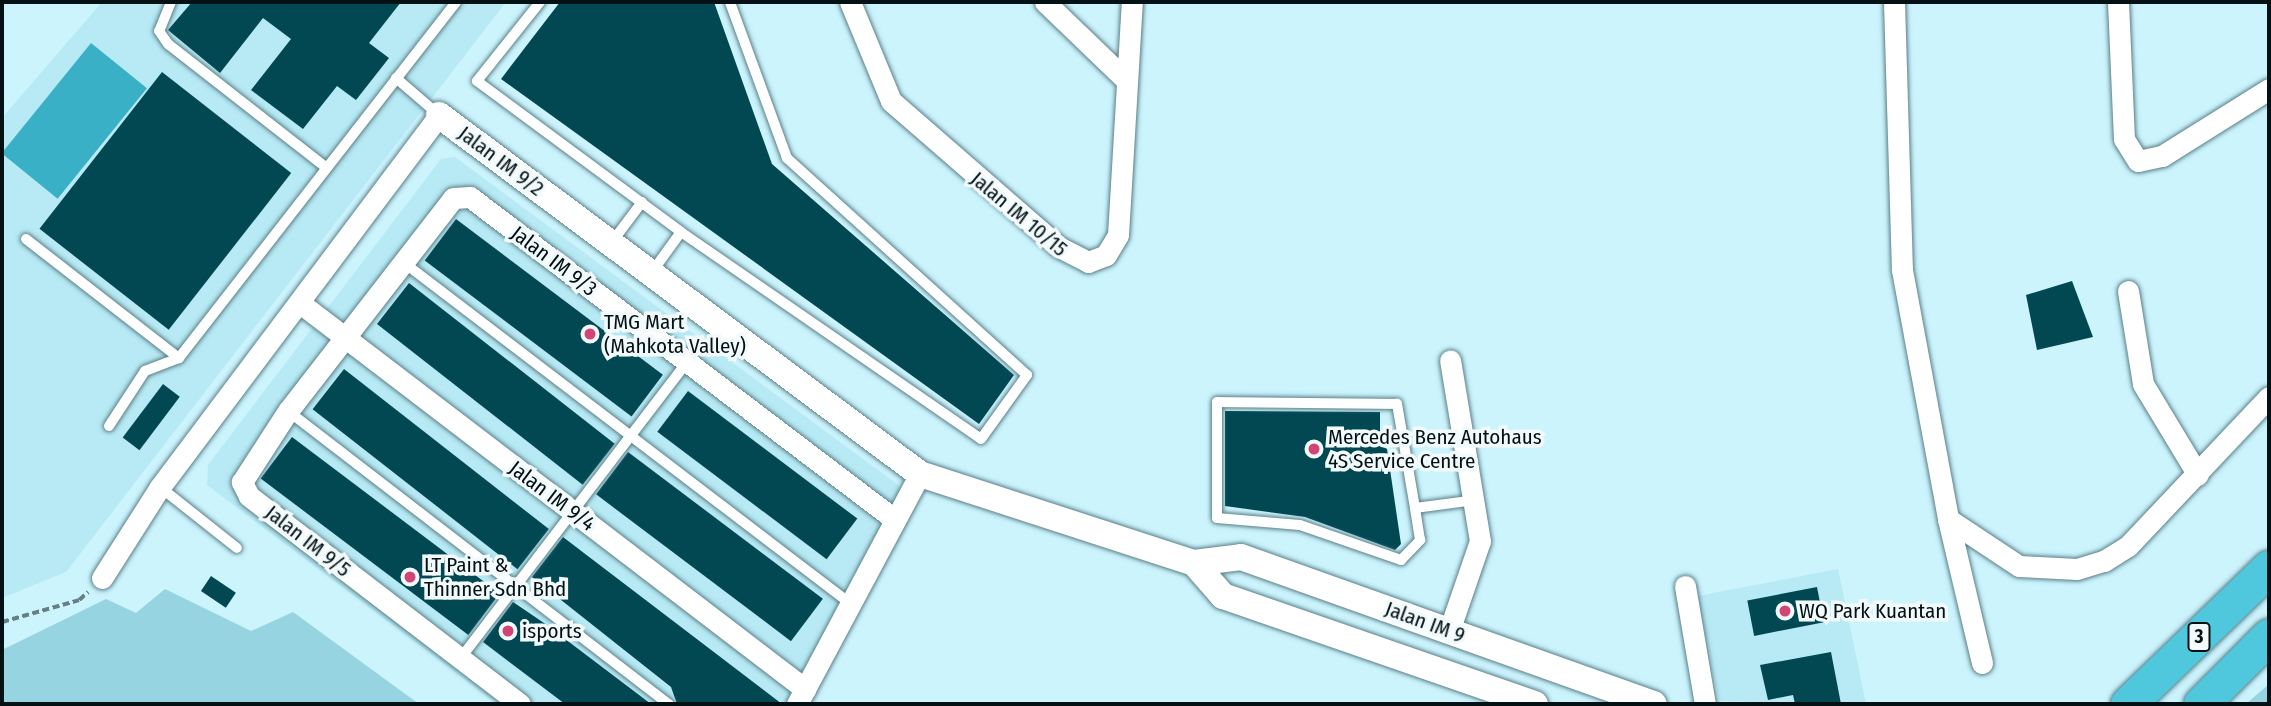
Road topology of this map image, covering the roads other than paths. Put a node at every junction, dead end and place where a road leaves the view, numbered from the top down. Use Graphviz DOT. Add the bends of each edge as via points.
graph roads {
  1 [pos="171,2"];
  2 [pos="456,2"];
  3 [pos="540,2"];
  4 [pos="730,2"];
  5 [pos="850,2"];
  6 [pos="1045,2"];
  7 [pos="1132,2"];
  8 [pos="1895,2"];
  9 [pos="2118,2"];
  10 [pos="396,78"];
  11 [pos="1124,78"];
  12 [pos="2269,89"];
  13 [pos="439,115"];
  14 [pos="323,165"];
  15 [pos="642,202"];
  16 [pos="681,232"];
  17 [pos="26,239"];
  18 [pos="611,243"];
  19 [pos="403,262"];
  20 [pos="651,273"];
  21 [pos="2128,291"];
  22 [pos="300,303"];
  23 [pos="344,338"];
  24 [pos="180,358"];
  25 [pos="1450,360"];
  26 [pos="687,362"];
  27 [pos="2269,397"];
  28 [pos="288,411"];
  29 [pos="109,426"];
  30 [pos="631,436"];
  31 [pos="920,474"];
  32 [pos="2198,475"];
  33 [pos="160,487"];
  34 [pos="1476,500"];
  35 [pos="1415,508"];
  36 [pos="572,511"];
  37 [pos="894,519"];
  38 [pos="1948,519"];
  39 [pos="237,548"];
  40 [pos="1194,563"];
  41 [pos="1271,567"];
  42 [pos="2269,568"];
  43 [pos="102,578"];
  44 [pos="1304,579"];
  45 [pos="1685,586"];
  46 [pos="516,587"];
  47 [pos="851,604"];
  48 [pos="1259,608"];
  49 [pos="1289,618"];
  50 [pos="1449,631"];
  51 [pos="2269,636"];
  52 [pos="460,659"];
  53 [pos="1982,663"];
  54 [pos="801,696"];
  55 [pos="520,704"];
  56 [pos="669,704"];
  57 [pos="1535,704"];
  58 [pos="1654,704"];
  59 [pos="1705,704"];
  60 [pos="2128,704"];
  61 [pos="2202,704"];
  1 -- 14 [label="lane" via="159,31 168,44"];
  2 -- 10 [label="lane"];
  3 -- 15 [label="lane" via="477,81"];
  4 -- 16 [label="lane" via="787,158 1027,374 981,439"];
  5 -- 11 [label="street, Jalan IM 10/15" via="891,101 1075,260 1101,259 1118,235"];
  6 -- 11 [label="street"];
  7 -- 11 [label="street, Jalan IM 10/15"];
  8 -- 38 [label="street" via="1902,270"];
  9 -- 12 [label="street" via="2124,139 2138,161 2162,156"];
  10 -- 13 [label="lane"];
  10 -- 14 [label="lane"];
  13 -- 18 [label="street, Jalan IM 9/2"];
  13 -- 22 [label="street, Jalan IM 9/2"];
  14 -- 24 [label="lane"];
  15 -- 16 [label="lane"];
  15 -- 18 [label="lane"];
  16 -- 20 [label="lane"];
  17 -- 24 [label="lane"];
  18 -- 20 [label="street, Jalan IM 9/2"];
  19 -- 23 [label="street, Jalan IM 9/3"];
  19 -- 26 [label="street, Jalan IM 9/3" via="453,198 470,197"];
  19 -- 30 [label="lane"];
  20 -- 31 [label="street, Jalan IM 9/2"];
  21 -- 32 [label="street" via="2143,384"];
  22 -- 23 [label="street, Jalan IM 9/4"];
  22 -- 33 [label="street, Jalan IM 9/2"];
  23 -- 28 [label="street, Jalan IM 9/5"];
  23 -- 36 [label="street, Jalan IM 9/4"];
  24 -- 29 [label="lane" via="145,371"];
  25 -- 34 [label="street"];
  26 -- 30 [label="lane"];
  26 -- 37 [label="street, Jalan IM 9/3"];
  27 -- 32 [label="street"];
  28 -- 46 [label="lane"];
  28 -- 52 [label="street, Jalan IM 9/5" via="245,470 249,496"];
  30 -- 36 [label="lane"];
  30 -- 47 [label="lane"];
  31 -- 37 [label="street"];
  31 -- 40 [label="street, Jalan IM 9"];
  32 -- 38 [label="street" via="2128,546 2077,569 2019,566"];
  33 -- 39 [label="lane"];
  33 -- 43 [label="street, Jalan IM 9/2"];
  34 -- 35 [label="lane"];
  34 -- 50 [label="street" via="1480,541"];
  35 -- 35 [label="lane" via="1420,540 1401,560 1300,525 1217,518 1217,402 1397,404"];
  36 -- 46 [label="lane"];
  36 -- 54 [label="street, Jalan IM 9/4"];
  37 -- 47 [label="street"];
  38 -- 53 [label="street"];
  40 -- 41 [label="street, Jalan IM 9" via="1241,556"];
  40 -- 48 [label="street, Jalan IM 9" via="1223,596"];
  41 -- 44 [label="street, Jalan IM 9"];
  41 -- 48 [label="street" via="1255,580"];
  42 -- 60 [label="highway, 3"];
  44 -- 49 [label="street" via="1300,607"];
  44 -- 50 [label="street, Jalan IM 9"];
  45 -- 59 [label="street"];
  46 -- 52 [label="lane"];
  46 -- 56 [label="lane"];
  47 -- 54 [label="street"];
  48 -- 49 [label="street, Jalan IM 9"];
  49 -- 57 [label="street, Jalan IM 9"];
  50 -- 58 [label="street, Jalan IM 9"];
  51 -- 61 [label="highway, 3"];
  52 -- 55 [label="street, Jalan IM 9/5"];
}
